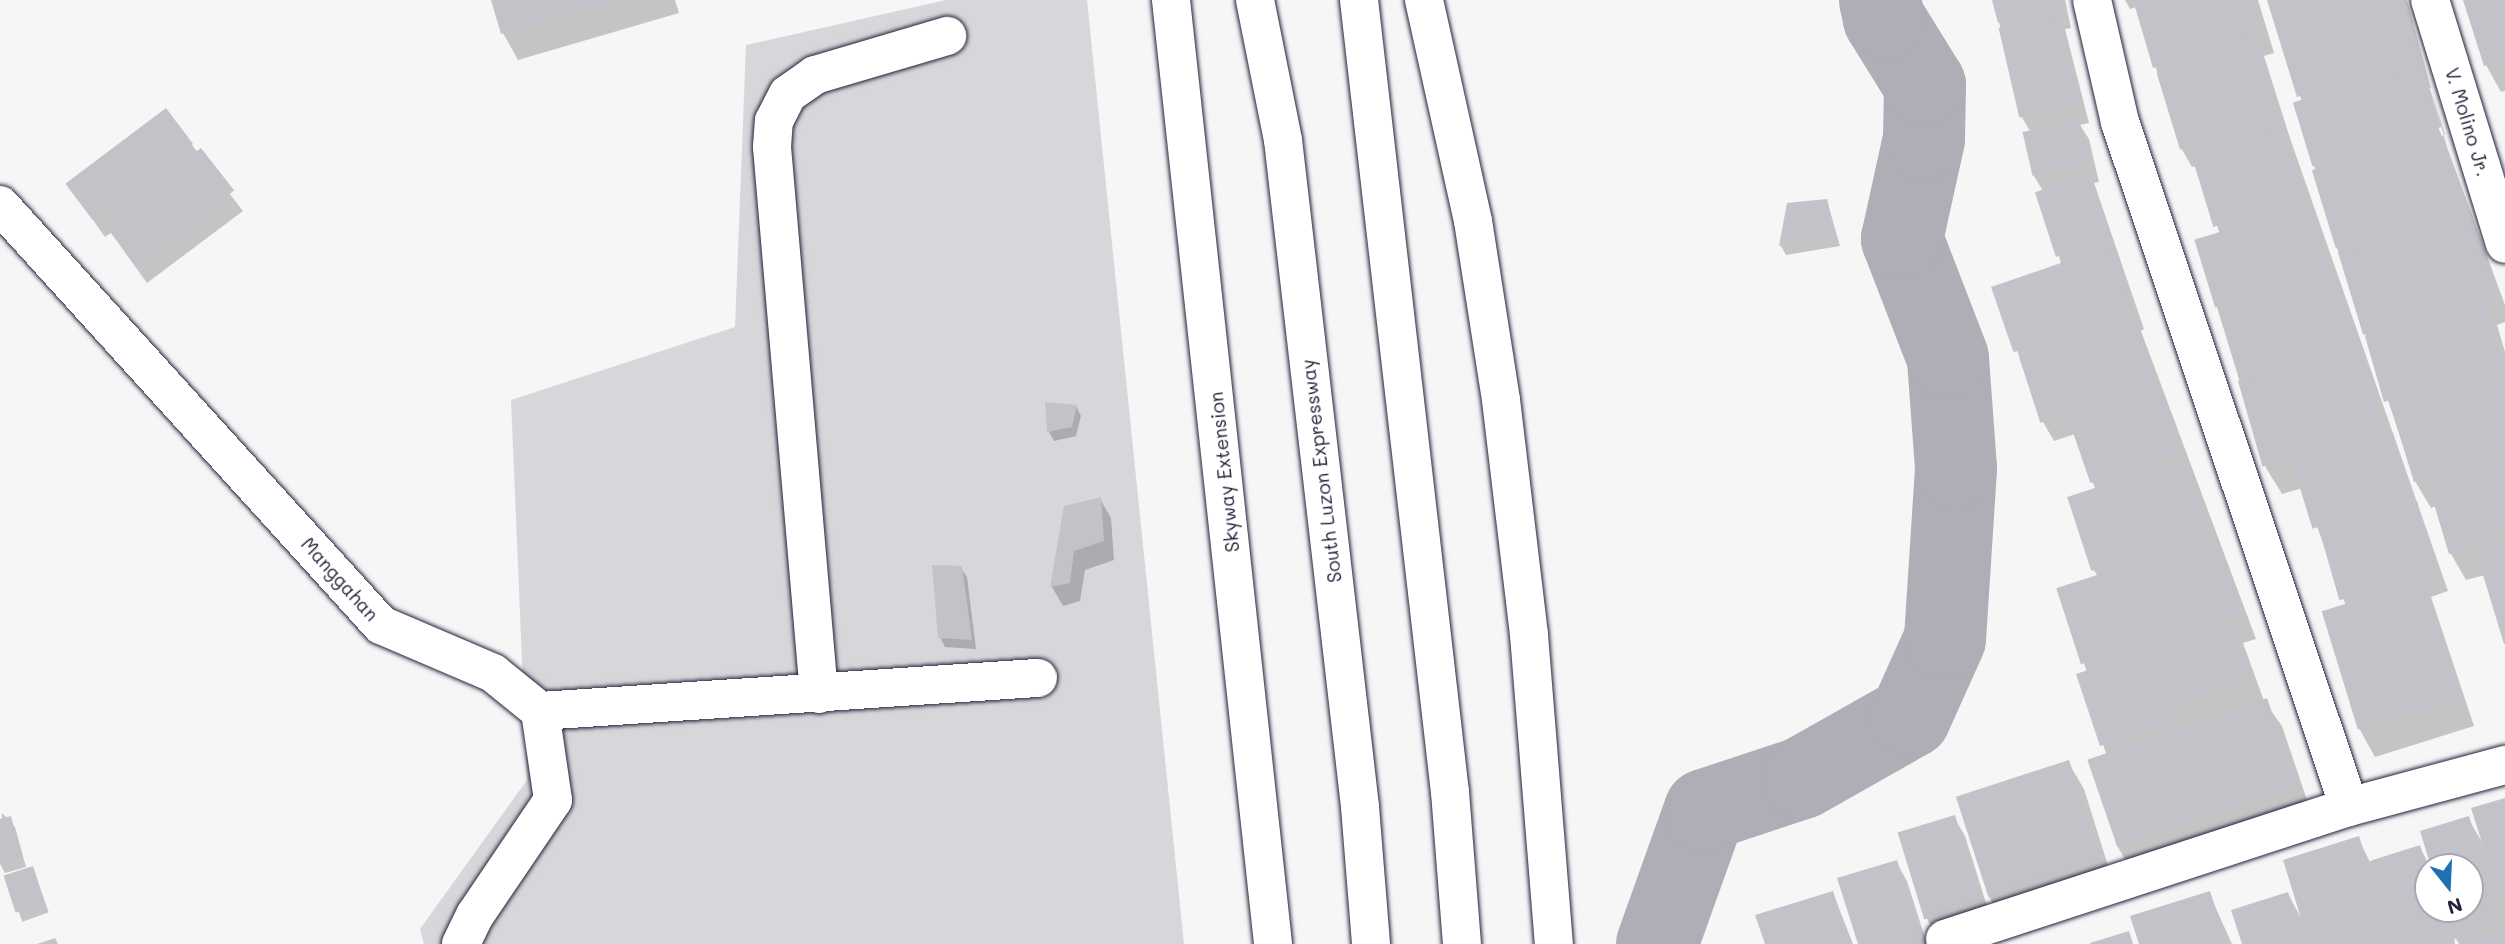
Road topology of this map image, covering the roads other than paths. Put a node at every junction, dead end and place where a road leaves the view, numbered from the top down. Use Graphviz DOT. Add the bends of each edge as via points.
graph roads {
  1 [pos="1171,0"];
  2 [pos="1255,0"];
  3 [pos="1359,0"];
  4 [pos="1424,0"];
  5 [pos="2092,0"];
  6 [pos="2430,0"];
  7 [pos="947,36"];
  8 [pos="0,205"];
  9 [pos="2505,244"];
  10 [pos="1038,678"];
  11 [pos="819,694"];
  12 [pos="540,710"];
  13 [pos="2505,765"];
  14 [pos="2349,807"];
  15 [pos="1945,939"];
  16 [pos="461,944"];
  17 [pos="1273,944"];
  18 [pos="1371,944"];
  19 [pos="1461,944"];
  20 [pos="1554,944"];
  1 -- 17 [label="main road, Skyway Extension"];
  2 -- 18 [label="main road, South Luzon Expressway" via="1283,140 1360,807"];
  3 -- 19 [label="main road" via="1450,792"];
  4 -- 20 [label="main road" via="1473,221 1501,400 1529,635"];
  5 -- 14 [label="main road" via="2120,122"];
  6 -- 9 [label="main road, V. Molino Jr."];
  7 -- 11 [label="main road" via="815,75 788,94 774,121 776,203"];
  8 -- 12 [label="main road, Manggahan" via="380,625 493,673"];
  10 -- 11 [label="main road"];
  11 -- 12 [label="main road"];
  12 -- 16 [label="main road" via="553,800 475,915"];
  13 -- 14 [label="main road"];
  14 -- 15 [label="main road"];
}
